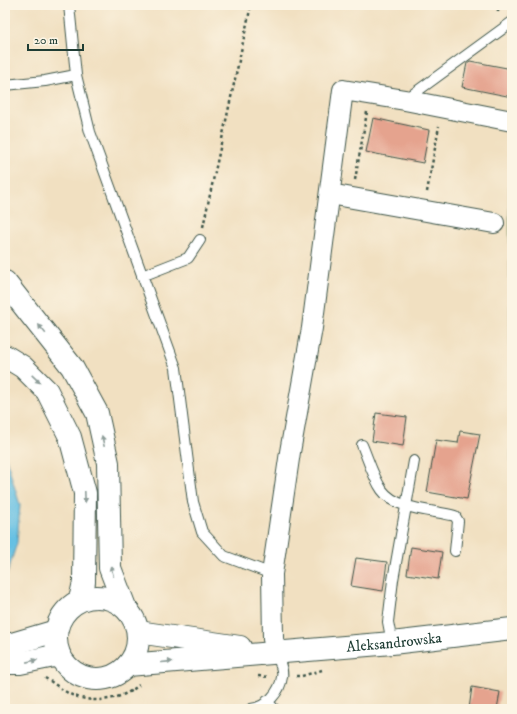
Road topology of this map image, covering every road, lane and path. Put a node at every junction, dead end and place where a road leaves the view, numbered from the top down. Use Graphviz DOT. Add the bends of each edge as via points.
graph roads {
  1 [pos="69,5"];
  2 [pos="251,5"];
  3 [pos="512,23"];
  4 [pos="76,75"];
  5 [pos="5,85"];
  6 [pos="370,94"];
  7 [pos="405,100"];
  8 [pos="442,107"];
  9 [pos="512,121"];
  10 [pos="330,194"];
  11 [pos="352,198"];
  12 [pos="423,210"];
  13 [pos="494,223"];
  14 [pos="200,240"];
  15 [pos="142,276"];
  16 [pos="5,282"];
  17 [pos="5,356"];
  18 [pos="362,445"];
  19 [pos="414,461"];
  20 [pos="406,506"];
  21 [pos="455,551"];
  22 [pos="272,574"];
  23 [pos="80,600"];
  24 [pos="125,607"];
  25 [pos="512,629"];
  26 [pos="56,631"];
  27 [pos="138,632"];
  28 [pos="392,643"];
  29 [pos="5,646"];
  30 [pos="276,652"];
  31 [pos="59,655"];
  32 [pos="5,663"];
  33 [pos="128,665"];
  34 [pos="270,705"];
  35 [pos="251,709"];
  1 -- 4 [label="lane"];
  2 -- 14 [label="path"];
  3 -- 7 [label="lane"];
  4 -- 5 [label="lane"];
  4 -- 15 [label="lane" via="90,132"];
  6 -- 7 [label="street"];
  6 -- 10 [label="street" via="343,90"];
  6 -- 11 [label="path"];
  7 -- 8 [label="street"];
  8 -- 9 [label="street"];
  8 -- 12 [label="path"];
  10 -- 11 [label="street"];
  10 -- 22 [label="street" via="306,367 290,452"];
  11 -- 12 [label="street"];
  12 -- 13 [label="street"];
  14 -- 15 [label="lane" via="188,258"];
  15 -- 22 [label="lane" via="176,368 193,502 202,532 224,556"];
  24 -- 16 [label="main road, one-way" via="110,568 108,463 97,413 72,367"];
  17 -- 23 [label="main road, one-way" via="23,367 47,391 70,437 85,493 84,582"];
  18 -- 20 [label="lane" via="382,490"];
  19 -- 20 [label="lane"];
  20 -- 21 [label="lane" via="455,516 458,521"];
  20 -- 28 [label="lane" via="388,622"];
  22 -- 30 [label="street" via="273,639"];
  23 -- 24 [label="main road" via="91,596 103,597 115,600"];
  23 -- 26 [label="main road" via="68,607 60,618"];
  24 -- 27 [label="main road" via="131,614"];
  25 -- 28 [label="main road, Aleksandrowska"];
  26 -- 29 [label="main road"];
  26 -- 31 [label="main road"];
  27 -- 30 [label="main road, Aleksandrowska"];
  27 -- 33 [label="main road" via="135,655"];
  28 -- 30 [label="main road, Aleksandrowska"];
  33 -- 30 [label="main road, Aleksandrowska, one-way"];
  30 -- 34 [label="lane" via="283,676"];
  32 -- 31 [label="main road, one-way" via="20,663"];
  31 -- 33 [label="main road" via="67,667 78,675 91,679 118,674"];
  34 -- 35 [label="lane"];
}
